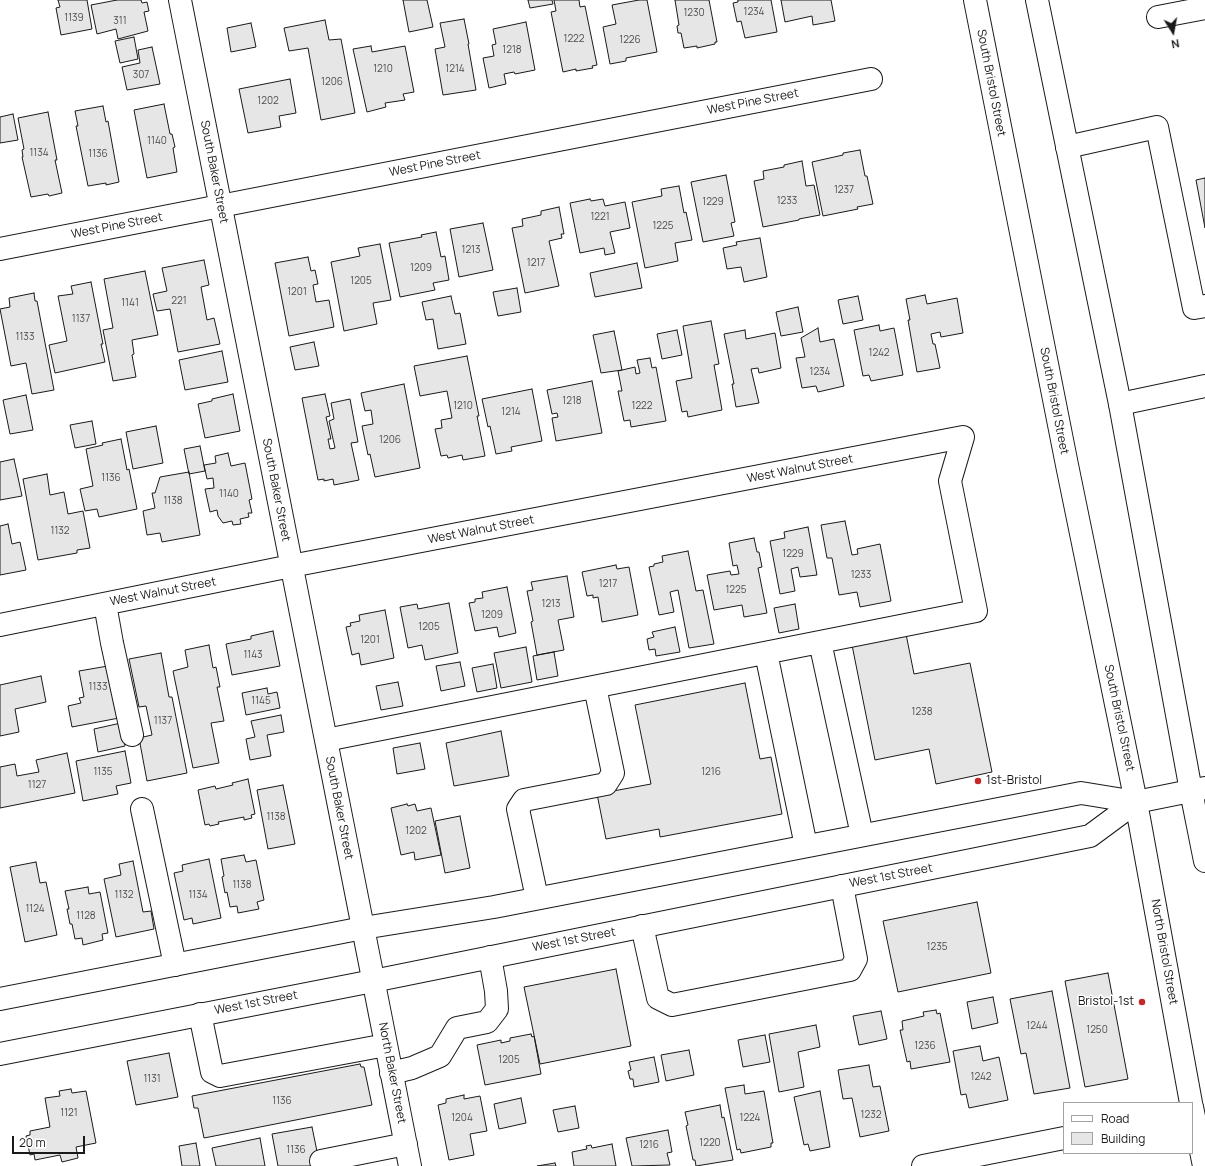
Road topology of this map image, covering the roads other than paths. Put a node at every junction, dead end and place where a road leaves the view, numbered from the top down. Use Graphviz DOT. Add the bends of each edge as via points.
graph roads {
  1 [pos="180,0"];
  2 [pos="975,0"];
  3 [pos="1037,0"];
  4 [pos="1205,8"];
  5 [pos="1158,17"];
  6 [pos="871,79"];
  7 [pos="1067,147"];
  8 [pos="220,206"];
  9 [pos="0,249"];
  10 [pos="1205,306"];
  11 [pos="1205,386"];
  12 [pos="1120,404"];
  13 [pos="291,566"];
  14 [pos="105,604"];
  15 [pos="0,625"];
  16 [pos="820,642"];
  17 [pos="766,653"];
  18 [pos="595,686"];
  19 [pos="132,735"];
  20 [pos="326,740"];
  21 [pos="1198,789"];
  22 [pos="1136,802"];
  23 [pos="142,809"];
  24 [pos="862,835"];
  25 [pos="806,846"];
  26 [pos="1205,861"];
  27 [pos="842,886"];
  28 [pos="537,898"];
  29 [pos="642,926"];
  30 [pos="363,928"];
  31 [pos="490,957"];
  32 [pos="175,965"];
  33 [pos="373,981"];
  34 [pos="0,999"];
  35 [pos="200,1014"];
  36 [pos="386,1045"];
  37 [pos="0,1054"];
  38 [pos="391,1073"];
  39 [pos="1191,1102"];
  40 [pos="1193,1114"];
  41 [pos="1063,1138"];
  42 [pos="406,1144"];
  43 [pos="322,1161"];
  44 [pos="410,1166"];
  45 [pos="923,1166"];
  46 [pos="1204,1166"];
  1 -- 8 [label="main road, South Baker Street"];
  2 -- 22 [label="main road, South Bristol Street"];
  3 -- 7 [label="main road"];
  4 -- 5 [label="main road"];
  6 -- 8 [label="main road, West Pine Street"];
  7 -- 10 [label="main road" via="1157,127 1194,308"];
  7 -- 12 [label="main road"];
  8 -- 9 [label="main road, West Pine Street"];
  8 -- 13 [label="main road, South Baker Street"];
  11 -- 12 [label="main road"];
  12 -- 21 [label="main road"];
  13 -- 14 [label="main road, West Walnut Street"];
  13 -- 16 [label="main road, West Walnut Street" via="963,437 950,481 976,611"];
  13 -- 20 [label="main road, South Baker Street"];
  14 -- 15 [label="main road, West Walnut Street"];
  14 -- 19 [label="main road"];
  16 -- 17 [label="main road"];
  16 -- 24 [label="main road"];
  17 -- 18 [label="main road"];
  17 -- 25 [label="main road"];
  18 -- 20 [label="main road"];
  18 -- 28 [label="main road" via="613,773 610,778 606,784 524,800 518,809"];
  20 -- 30 [label="main road, South Baker Street"];
  21 -- 22 [label="main road, West 1st Street"];
  21 -- 26 [label="main road"];
  22 -- 24 [label="main road, West 1st Street" via="1081,793"];
  22 -- 27 [label="main road, West 1st Street" via="1090,836"];
  22 -- 39 [label="main road, North Bristol Street"];
  23 -- 32 [label="main road"];
  24 -- 25 [label="main road, West 1st Street"];
  25 -- 28 [label="main road, West 1st Street"];
  27 -- 29 [label="main road, West 1st Street"];
  27 -- 29 [label="main road" via="856,959 850,970 672,1005 658,998"];
  28 -- 30 [label="main road, West 1st Street"];
  29 -- 31 [label="main road, West 1st Street"];
  30 -- 32 [label="main road, West 1st Street"];
  30 -- 33 [label="main road, South Baker Street"];
  31 -- 33 [label="main road, West 1st Street"];
  31 -- 38 [label="main road" via="497,1009 487,1022 457,1028 440,1056 412,1068"];
  32 -- 34 [label="main road, West 1st Street"];
  33 -- 35 [label="main road, West 1st Street"];
  33 -- 36 [label="main road, North Baker Street"];
  35 -- 36 [label="main road" via="212,1072 220,1076"];
  35 -- 37 [label="main road, West 1st Street"];
  36 -- 38 [label="main road, North Baker Street"];
  38 -- 42 [label="main road, North Baker Street"];
  40 -- 46 [label="main road, North Bristol Street"];
  41 -- 45 [label="main road"];
  42 -- 43 [label="main road"];
  42 -- 44 [label="main road, North Baker Street"];
}
